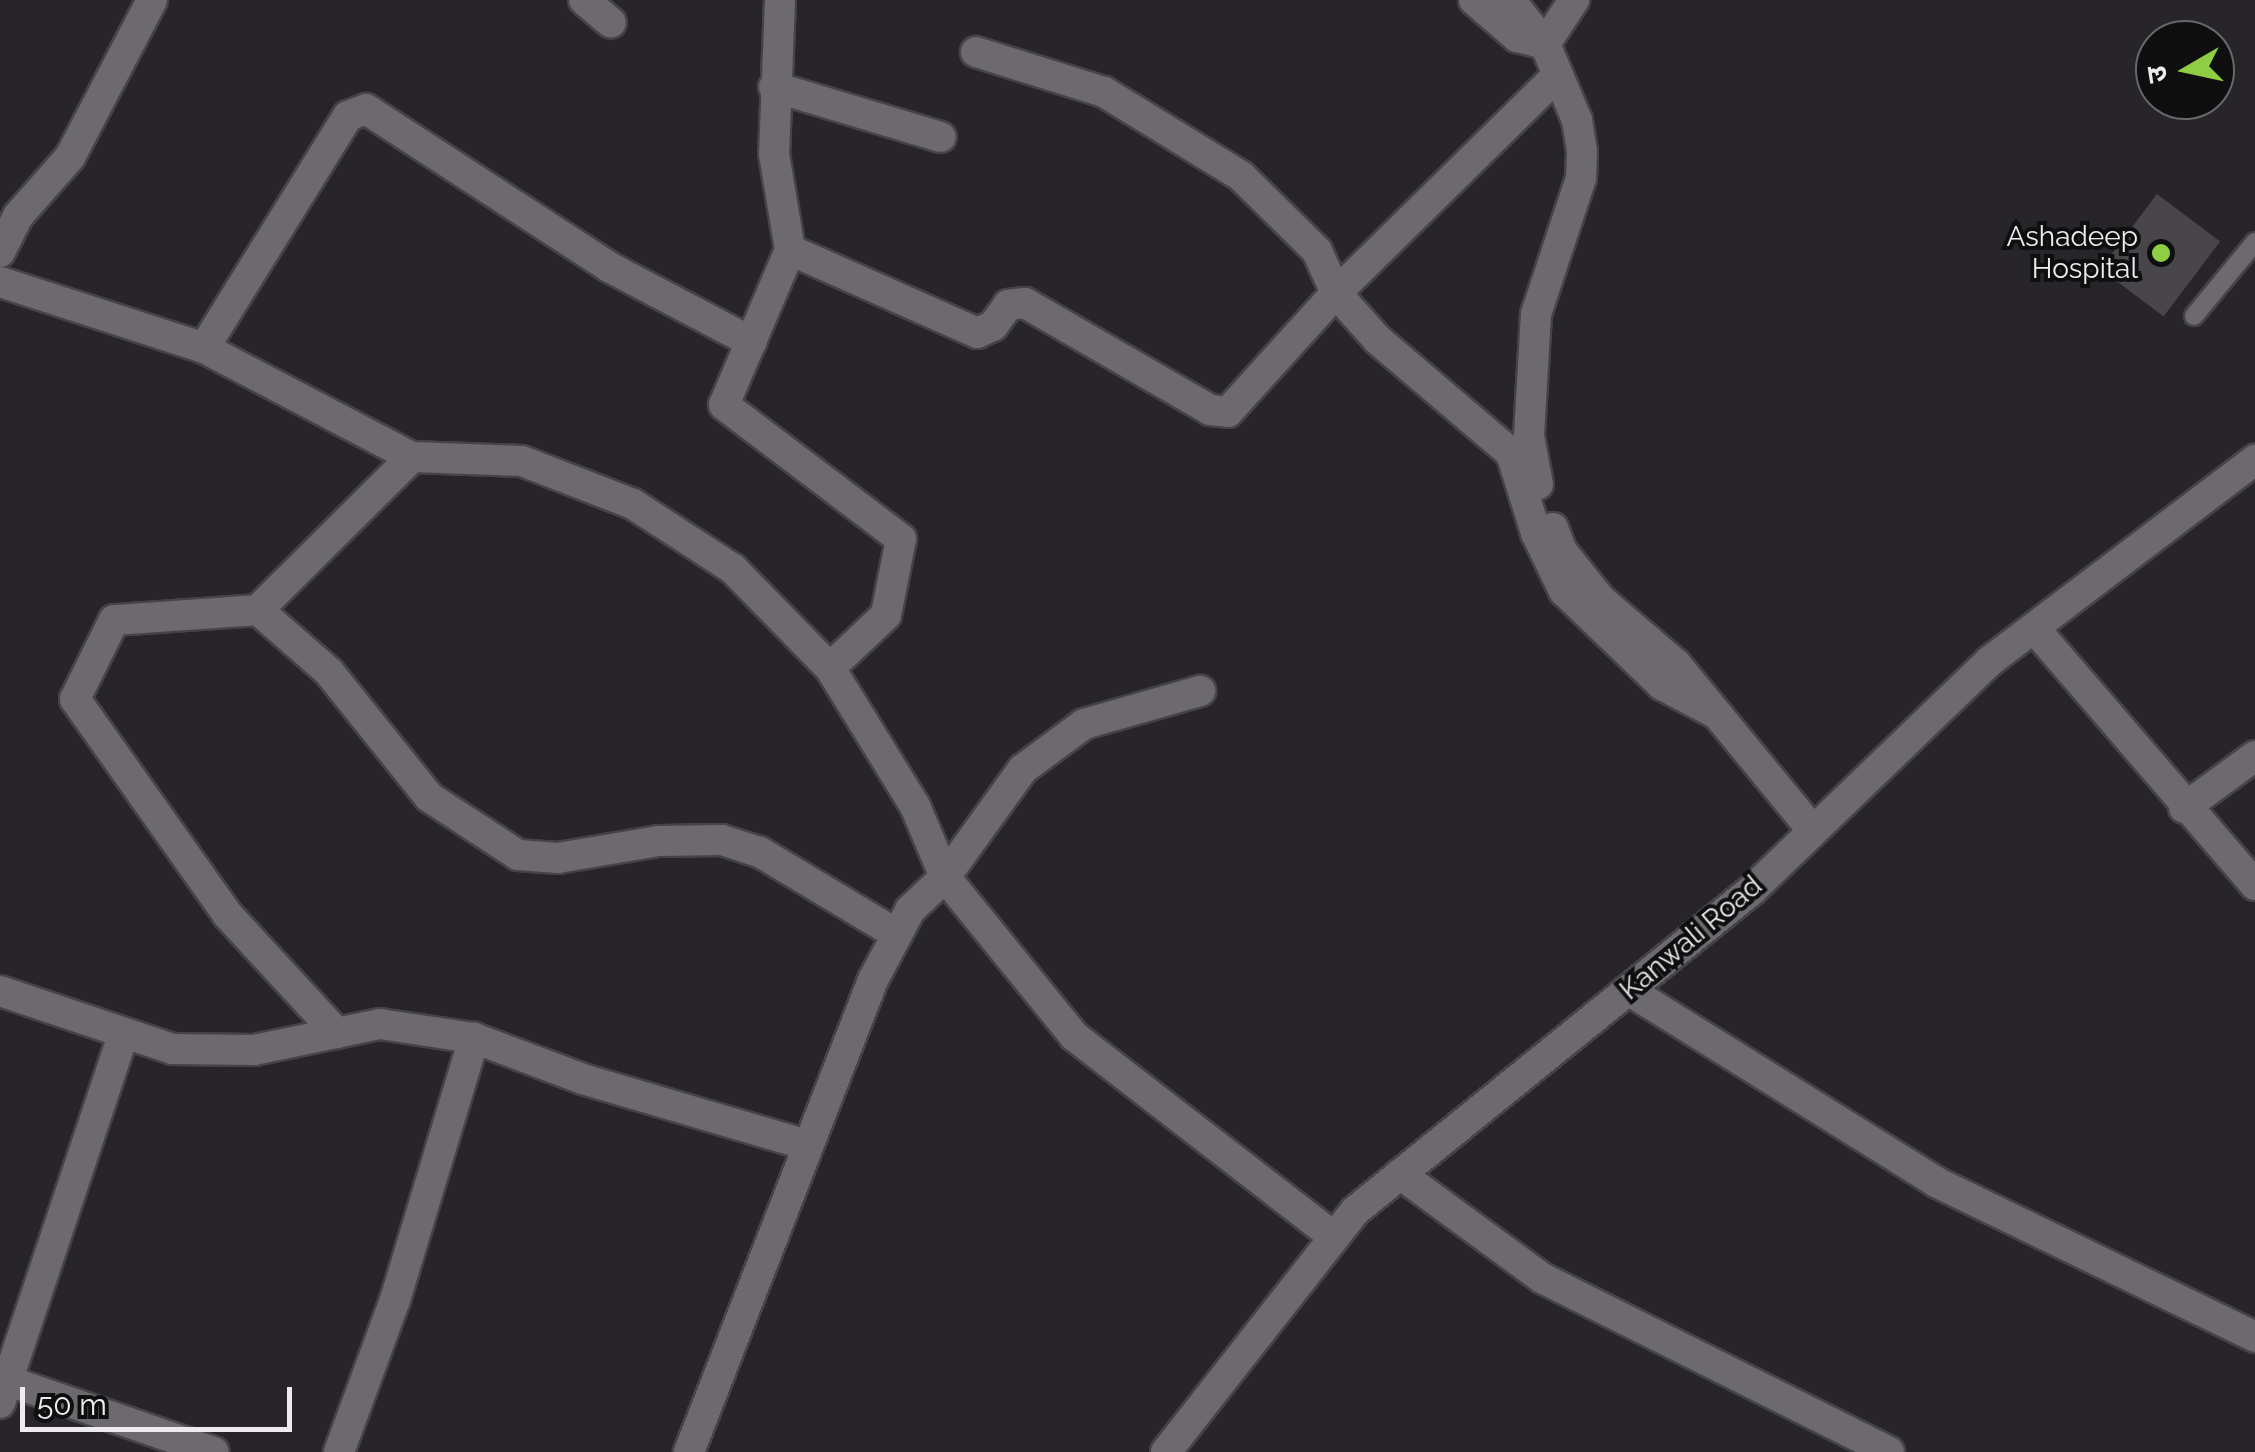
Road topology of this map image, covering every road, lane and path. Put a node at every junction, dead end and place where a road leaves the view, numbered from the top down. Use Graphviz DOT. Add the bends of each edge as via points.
graph roads {
  1 [pos="152,0"];
  2 [pos="584,0"];
  3 [pos="780,0"];
  4 [pos="1474,0"];
  5 [pos="1510,0"];
  6 [pos="1574,0"];
  7 [pos="610,23"];
  8 [pos="1545,44"];
  9 [pos="976,52"];
  10 [pos="1558,75"];
  11 [pos="774,88"];
  12 [pos="941,137"];
  13 [pos="2255,242"];
  14 [pos="790,250"];
  15 [pos="0,252"];
  16 [pos="0,282"];
  17 [pos="1336,293"];
  18 [pos="2194,316"];
  19 [pos="751,342"];
  20 [pos="204,348"];
  21 [pos="412,457"];
  22 [pos="2255,460"];
  23 [pos="258,610"];
  24 [pos="2034,628"];
  25 [pos="830,668"];
  26 [pos="1200,691"];
  27 [pos="1717,714"];
  28 [pos="2255,756"];
  29 [pos="2184,808"];
  30 [pos="1812,831"];
  31 [pos="945,878"];
  32 [pos="2255,885"];
  33 [pos="895,933"];
  34 [pos="1628,990"];
  35 [pos="0,991"];
  36 [pos="337,1033"];
  37 [pos="123,1035"];
  38 [pos="474,1038"];
  39 [pos="808,1145"];
  40 [pos="1400,1174"];
  41 [pos="1334,1237"];
  42 [pos="2255,1337"];
  43 [pos="3,1388"];
  44 [pos="214,1452"];
  45 [pos="339,1452"];
  46 [pos="689,1452"];
  47 [pos="1166,1452"];
  48 [pos="1889,1452"];
  1 -- 15 [label="street" via="70,157 18,216"];
  2 -- 7 [label="street"];
  3 -- 11 [label="street"];
  4 -- 8 [label="street" via="1516,37"];
  5 -- 8 [label="street"];
  6 -- 8 [label="street"];
  8 -- 10 [label="street"];
  9 -- 17 [label="street" via="1104,92 1240,176 1317,252"];
  10 -- 17 [label="street"];
  10 -- 27 [label="street" via="1582,151 1581,178 1536,314 1529,436 1539,491 1562,550 1591,588 1676,664"];
  11 -- 12 [label="street"];
  11 -- 14 [label="street" via="774,154"];
  13 -- 18 [label="lane"];
  14 -- 17 [label="street" via="977,332 993,326 1008,305 1025,302 1210,410 1228,412"];
  14 -- 19 [label="street"];
  16 -- 20 [label="street"];
  17 -- 27 [label="street" via="1378,340 1510,453 1536,534 1564,591 1662,684"];
  19 -- 20 [label="street" via="609,267 366,109 348,116"];
  19 -- 25 [label="street" via="726,397 730,414 901,539 886,615"];
  20 -- 21 [label="street"];
  21 -- 23 [label="street"];
  21 -- 25 [label="street" via="522,461 633,504 733,570"];
  22 -- 24 [label="street, Kanwali Road"];
  23 -- 33 [label="street" via="330,672 429,797 486,840 518,855 558,858 659,841 722,840 760,852"];
  23 -- 36 [label="street" via="114,620 74,699 227,914"];
  24 -- 29 [label="street"];
  24 -- 30 [label="street, Kanwali Road" via="1990,661"];
  25 -- 31 [label="street" via="915,806"];
  26 -- 31 [label="street" via="1084,724 1023,769"];
  27 -- 30 [label="street"];
  28 -- 29 [label="street"];
  29 -- 32 [label="street"];
  30 -- 34 [label="street, Kanwali Road"];
  31 -- 33 [label="street"];
  31 -- 41 [label="street" via="1074,1036"];
  33 -- 39 [label="street"];
  34 -- 40 [label="street, Kanwali Road"];
  34 -- 42 [label="street" via="1936,1182"];
  35 -- 37 [label="street"];
  36 -- 37 [label="street" via="254,1050 200,1051"];
  36 -- 38 [label="street" via="380,1024"];
  37 -- 43 [label="street"];
  38 -- 39 [label="street" via="583,1079"];
  38 -- 45 [label="street" via="395,1300"];
  39 -- 46 [label="street"];
  40 -- 41 [label="street, Kanwali Road"];
  40 -- 48 [label="street" via="1542,1278"];
  41 -- 47 [label="street, Kanwali Road"];
  43 -- 44 [label="street"];
}
